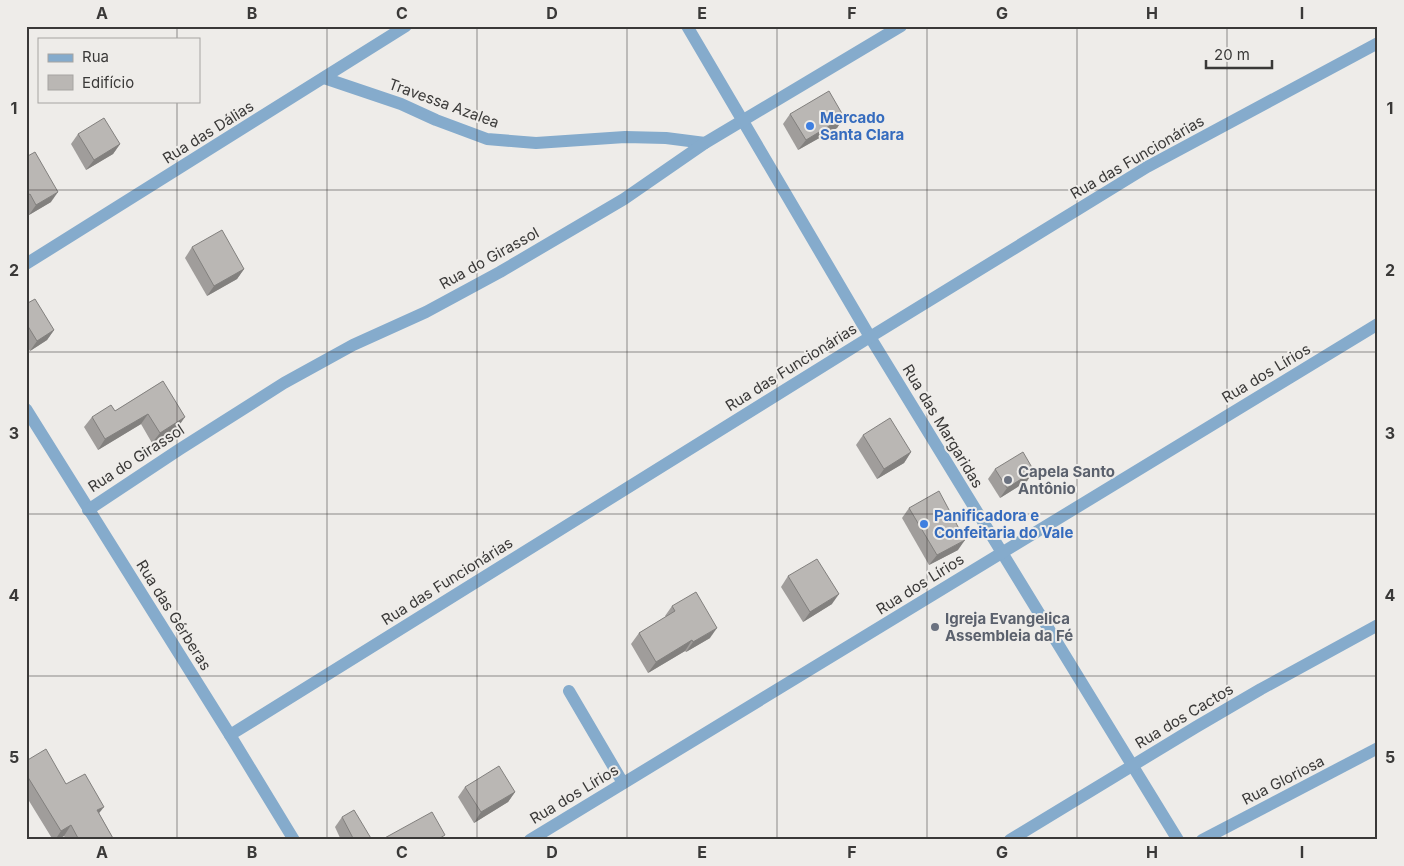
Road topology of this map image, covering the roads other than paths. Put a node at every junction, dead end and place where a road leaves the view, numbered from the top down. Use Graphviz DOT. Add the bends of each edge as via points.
graph roads {
  1 [pos="406,26"];
  2 [pos="687,26"];
  3 [pos="901,26"];
  4 [pos="1378,43"];
  5 [pos="324,78"];
  6 [pos="742,122"];
  7 [pos="705,143"];
  8 [pos="26,264"];
  9 [pos="1378,324"];
  10 [pos="870,337"];
  11 [pos="26,409"];
  12 [pos="88,510"];
  13 [pos="1002,553"];
  14 [pos="1378,626"];
  15 [pos="569,691"];
  16 [pos="230,735"];
  17 [pos="1378,748"];
  18 [pos="1132,766"];
  19 [pos="623,783"];
  20 [pos="294,840"];
  21 [pos="530,840"];
  22 [pos="1010,840"];
  23 [pos="1178,840"];
  24 [pos="1202,840"];
  1 -- 5 [label="street, Rua das Dálias"];
  2 -- 6 [label="street, Rua das Margaridas"];
  3 -- 6 [label="street, Rua do Girassol"];
  4 -- 10 [label="street, Rua das Funcionárias" via="1147,167"];
  5 -- 7 [label="street, Travessa Azalea" via="401,104 487,139 536,143 625,137"];
  5 -- 8 [label="street, Rua das Dálias"];
  6 -- 7 [label="street, Rua do Girassol"];
  6 -- 10 [label="street, Rua das Margaridas"];
  7 -- 12 [label="street, Rua do Girassol" via="609,208 500,272 284,383"];
  9 -- 13 [label="street, Rua dos Lírios"];
  10 -- 13 [label="street, Rua das Margaridas"];
  10 -- 16 [label="street, Rua das Funcionárias"];
  11 -- 12 [label="street, Rua das Gérberas"];
  12 -- 16 [label="street, Rua das Gérberas"];
  13 -- 18 [label="street, Rua das Margaridas"];
  13 -- 19 [label="street, Rua dos Lírios"];
  14 -- 18 [label="street, Rua dos Cactos" via="1261,689"];
  15 -- 19 [label="street"];
  16 -- 20 [label="street, Rua das Gérberas"];
  17 -- 24 [label="street, Rua Gloriosa"];
  18 -- 22 [label="street, Rua dos Cactos"];
  18 -- 23 [label="street, Rua das Margaridas"];
  19 -- 21 [label="street, Rua dos Lírios"];
}
